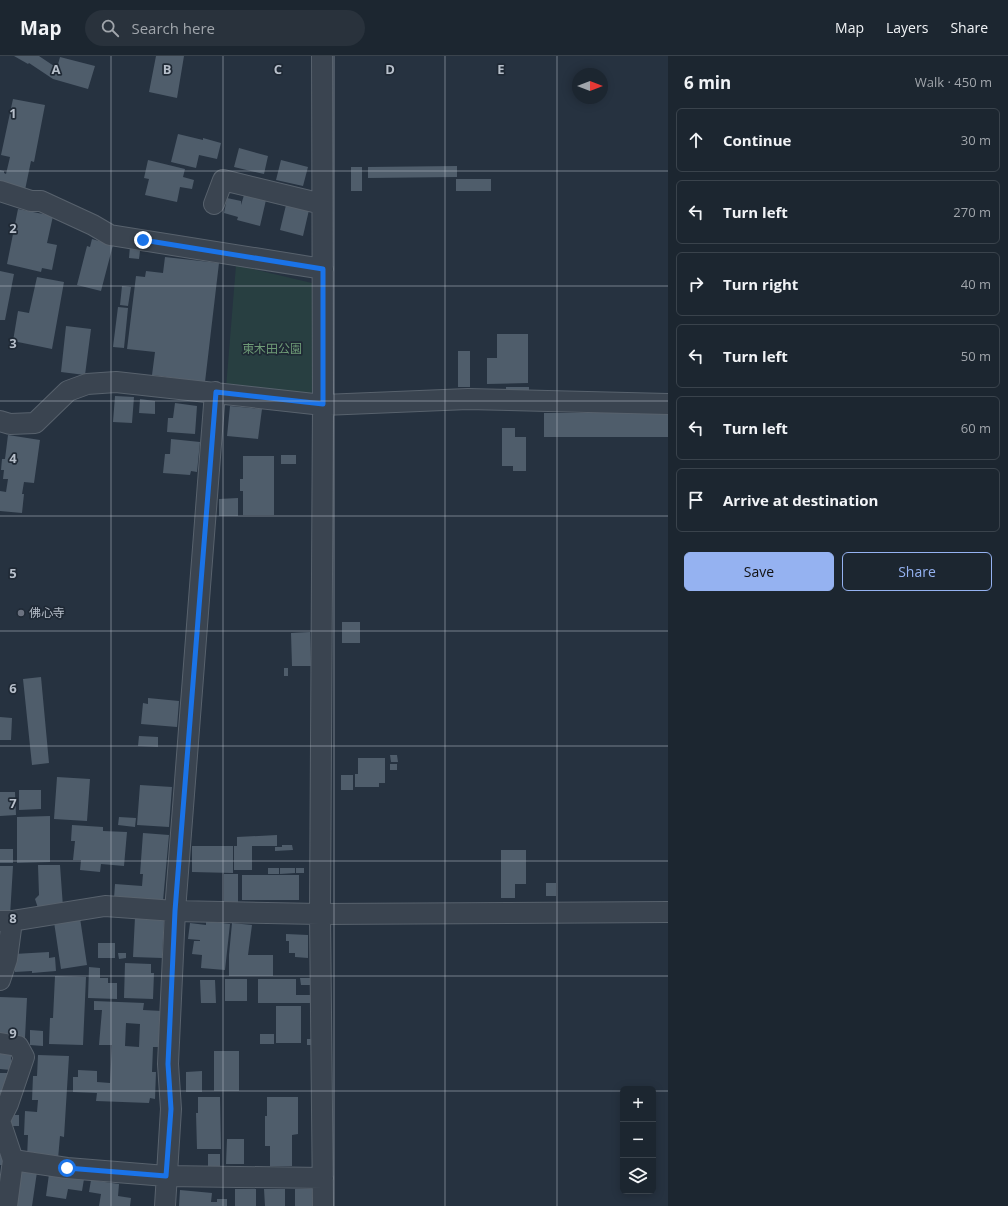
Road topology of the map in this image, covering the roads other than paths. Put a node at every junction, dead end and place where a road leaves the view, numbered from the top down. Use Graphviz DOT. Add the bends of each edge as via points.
graph roads {
  1 [pos="322,56"];
  2 [pos="0,191"];
  3 [pos="214,204"];
  4 [pos="322,204"];
  5 [pos="323,269"];
  6 [pos="216,392"];
  7 [pos="323,404"];
  8 [pos="668,404"];
  9 [pos="0,422"];
  10 [pos="175,911"];
  11 [pos="668,912"];
  12 [pos="320,914"];
  13 [pos="6,921"];
  14 [pos="0,980"];
  15 [pos="0,1043"];
  16 [pos="0,1120"];
  17 [pos="13,1160"];
  18 [pos="166,1176"];
  19 [pos="323,1178"];
  20 [pos="7,1206"];
  21 [pos="165,1206"];
  22 [pos="323,1206"];
  1 -- 4 [label="street"];
  2 -- 5 [label="street" via="31,201 41,201 110,235"];
  3 -- 4 [label="street" via="223,180"];
  4 -- 5 [label="street"];
  5 -- 7 [label="street"];
  6 -- 7 [label="street"];
  6 -- 9 [label="street" via="116,382 87,384 68,391 35,423"];
  6 -- 10 [label="street"];
  7 -- 8 [label="street" via="468,399"];
  7 -- 12 [label="street"];
  10 -- 12 [label="street"];
  10 -- 13 [label="street" via="105,906"];
  10 -- 18 [label="street" via="168,1064 171,1109"];
  11 -- 12 [label="street"];
  12 -- 19 [label="street"];
  13 -- 14 [label="street" via="7,958"];
  15 -- 16 [label="street" via="18,1046 24,1057"];
  16 -- 17 [label="street"];
  17 -- 18 [label="street" via="67,1168"];
  17 -- 20 [label="street"];
  18 -- 19 [label="street"];
  18 -- 21 [label="street"];
  19 -- 22 [label="street"];
}
